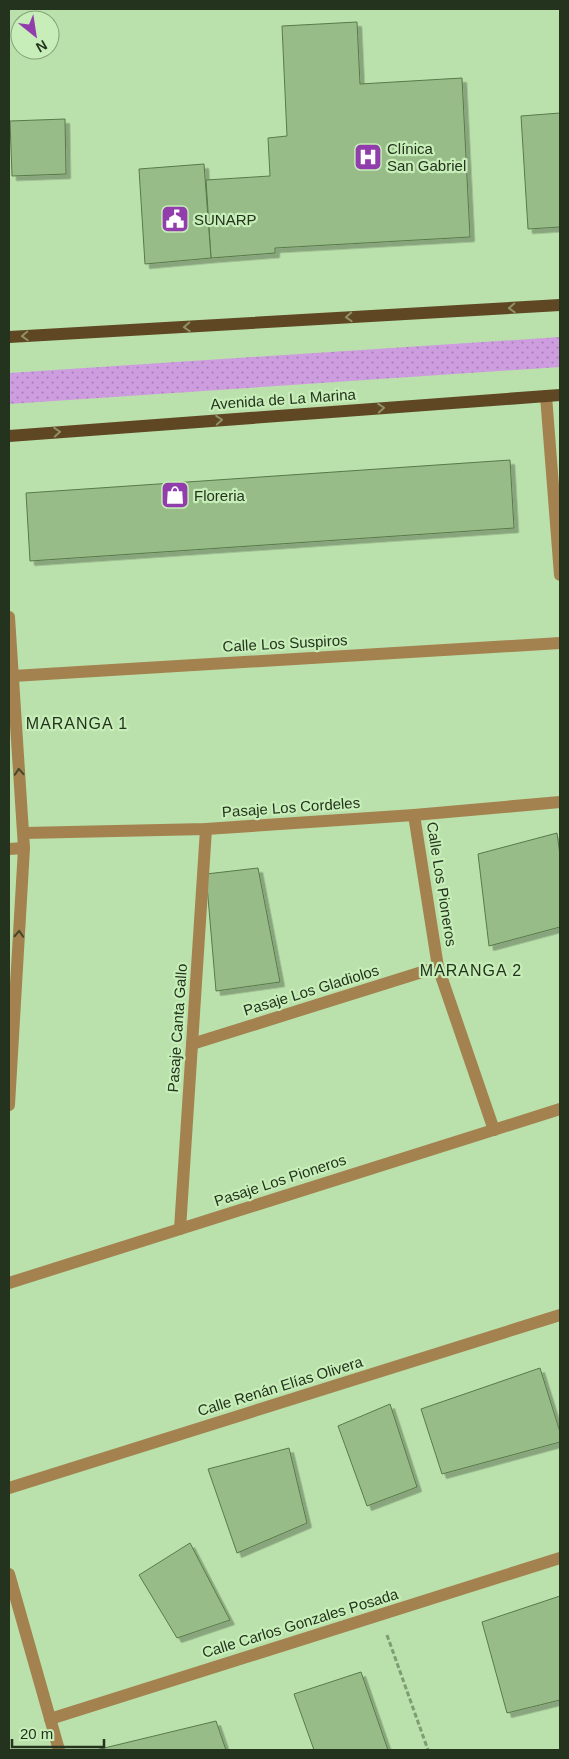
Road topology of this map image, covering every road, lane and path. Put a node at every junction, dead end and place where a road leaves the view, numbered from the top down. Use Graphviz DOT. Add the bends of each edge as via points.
graph roads {
  1 [pos="560,305"];
  2 [pos="9,337"];
  3 [pos="560,395"];
  4 [pos="546,396"];
  5 [pos="9,436"];
  6 [pos="559,537"];
  7 [pos="560,575"];
  8 [pos="9,618"];
  9 [pos="560,644"];
  10 [pos="13,676"];
  11 [pos="12,709"];
  12 [pos="560,802"];
  13 [pos="414,815"];
  14 [pos="206,829"];
  15 [pos="24,833"];
  16 [pos="24,848"];
  17 [pos="9,849"];
  18 [pos="438,967"];
  19 [pos="192,1044"];
  20 [pos="9,1105"];
  21 [pos="560,1109"];
  22 [pos="494,1130"];
  23 [pos="180,1229"];
  24 [pos="9,1283"];
  25 [pos="560,1315"];
  26 [pos="9,1488"];
  27 [pos="560,1558"];
  28 [pos="9,1574"];
  29 [pos="380,1615"];
  30 [pos="50,1719"];
  31 [pos="59,1750"];
  32 [pos="428,1750"];
  1 -- 2 [label="main road, one-way"];
  3 -- 4 [label="main road, Avenida de La Marina"];
  5 -- 4 [label="main road, Avenida de La Marina, one-way"];
  4 -- 6 [label="street"];
  6 -- 7 [label="street"];
  8 -- 10 [label="street"];
  9 -- 10 [label="street, Calle Los Suspiros"];
  10 -- 11 [label="street"];
  15 -- 11 [label="street, one-way"];
  12 -- 13 [label="street, Pasaje Los Cordeles"];
  13 -- 14 [label="street, Pasaje Los Cordeles"];
  13 -- 18 [label="street, Calle Los Pioneros"];
  14 -- 15 [label="street, Pasaje Los Cordeles"];
  14 -- 19 [label="street, Pasaje Canta Gallo"];
  15 -- 16 [label="street"];
  16 -- 17 [label="street"];
  20 -- 16 [label="street, one-way"];
  18 -- 19 [label="street, Pasaje Los Gladiolos"];
  18 -- 22 [label="street, Calle Los Pioneros"];
  19 -- 23 [label="street, Pasaje Canta Gallo"];
  21 -- 22 [label="street, Pasaje Los Pioneros"];
  22 -- 23 [label="street, Pasaje Los Pioneros"];
  23 -- 24 [label="street, Pasaje Los Pioneros"];
  25 -- 26 [label="street, Calle Renán Elías Olivera"];
  27 -- 29 [label="street, Calle Carlos Gonzales Posada"];
  28 -- 30 [label="street"];
  29 -- 30 [label="street, Calle Carlos Gonzales Posada"];
  29 -- 32 [label="path"];
  30 -- 31 [label="street"];
}
